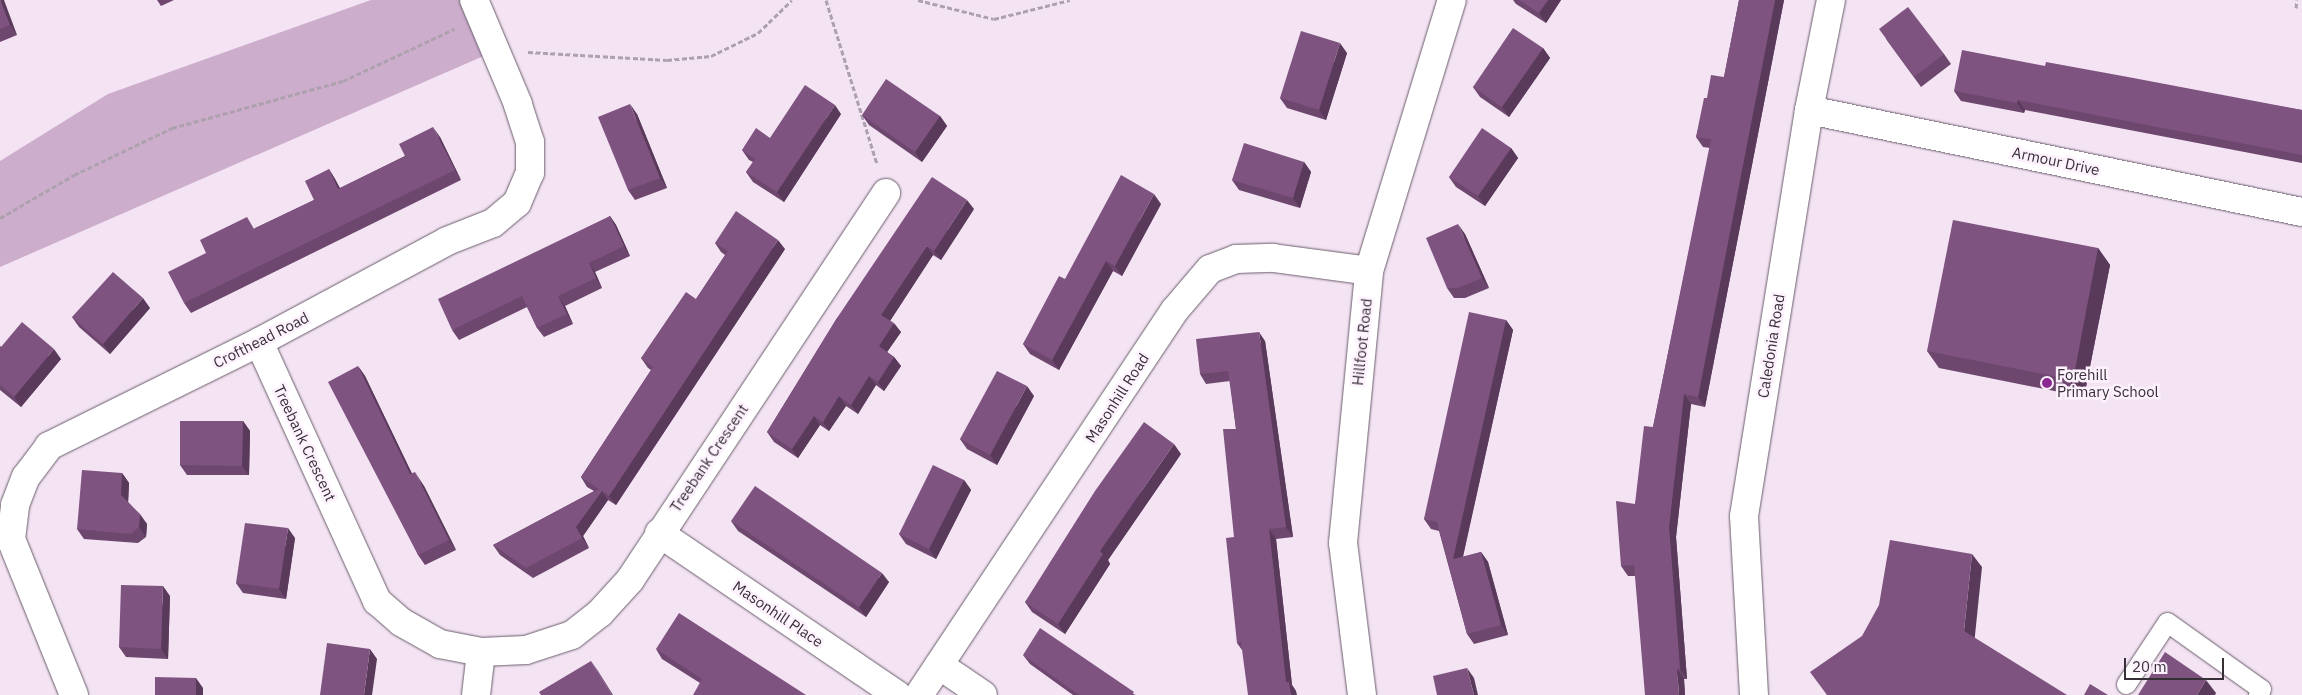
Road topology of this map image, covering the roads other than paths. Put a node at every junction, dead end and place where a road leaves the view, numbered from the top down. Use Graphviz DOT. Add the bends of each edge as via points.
graph roads {
  1 [pos="1452,0"];
  2 [pos="1832,0"];
  3 [pos="478,8"];
  4 [pos="1809,110"];
  5 [pos="886,192"];
  6 [pos="2302,212"];
  7 [pos="1369,271"];
  8 [pos="259,342"];
  9 [pos="659,533"];
  10 [pos="481,652"];
  11 [pos="940,665"];
  12 [pos="2126,684"];
  13 [pos="74,695"];
  14 [pos="476,695"];
  15 [pos="897,695"];
  16 [pos="919,695"];
  17 [pos="982,695"];
  18 [pos="1362,695"];
  19 [pos="1754,695"];
  20 [pos="2258,695"];
  1 -- 7 [label="street, Hillfoot Road"];
  2 -- 4 [label="street, Caledonia Road"];
  3 -- 8 [label="street, Crofthead Road" via="530,142 530,173 517,203 492,223 447,242"];
  4 -- 6 [label="street, Armour Drive"];
  4 -- 19 [label="street, Caledonia Road" via="1744,516"];
  5 -- 9 [label="street, Treebank Crescent"];
  7 -- 11 [label="street, Masonhill Road" via="1273,258 1236,260 1210,270 1175,310"];
  7 -- 18 [label="street, Hillfoot Road" via="1343,543"];
  8 -- 10 [label="street, Treebank Crescent" via="377,601 401,622 440,644"];
  8 -- 13 [label="street, Crofthead Road" via="50,446 26,477 16,505 11,539"];
  9 -- 10 [label="street, Treebank Crescent" via="630,580 600,613 572,635 526,650"];
  9 -- 15 [label="street, Masonhill Place"];
  10 -- 14 [label="street"];
  11 -- 16 [label="street, Masonhill Road"];
  11 -- 17 [label="street"];
  12 -- 20 [label="lane" via="2166,622 2261,690"];
}
